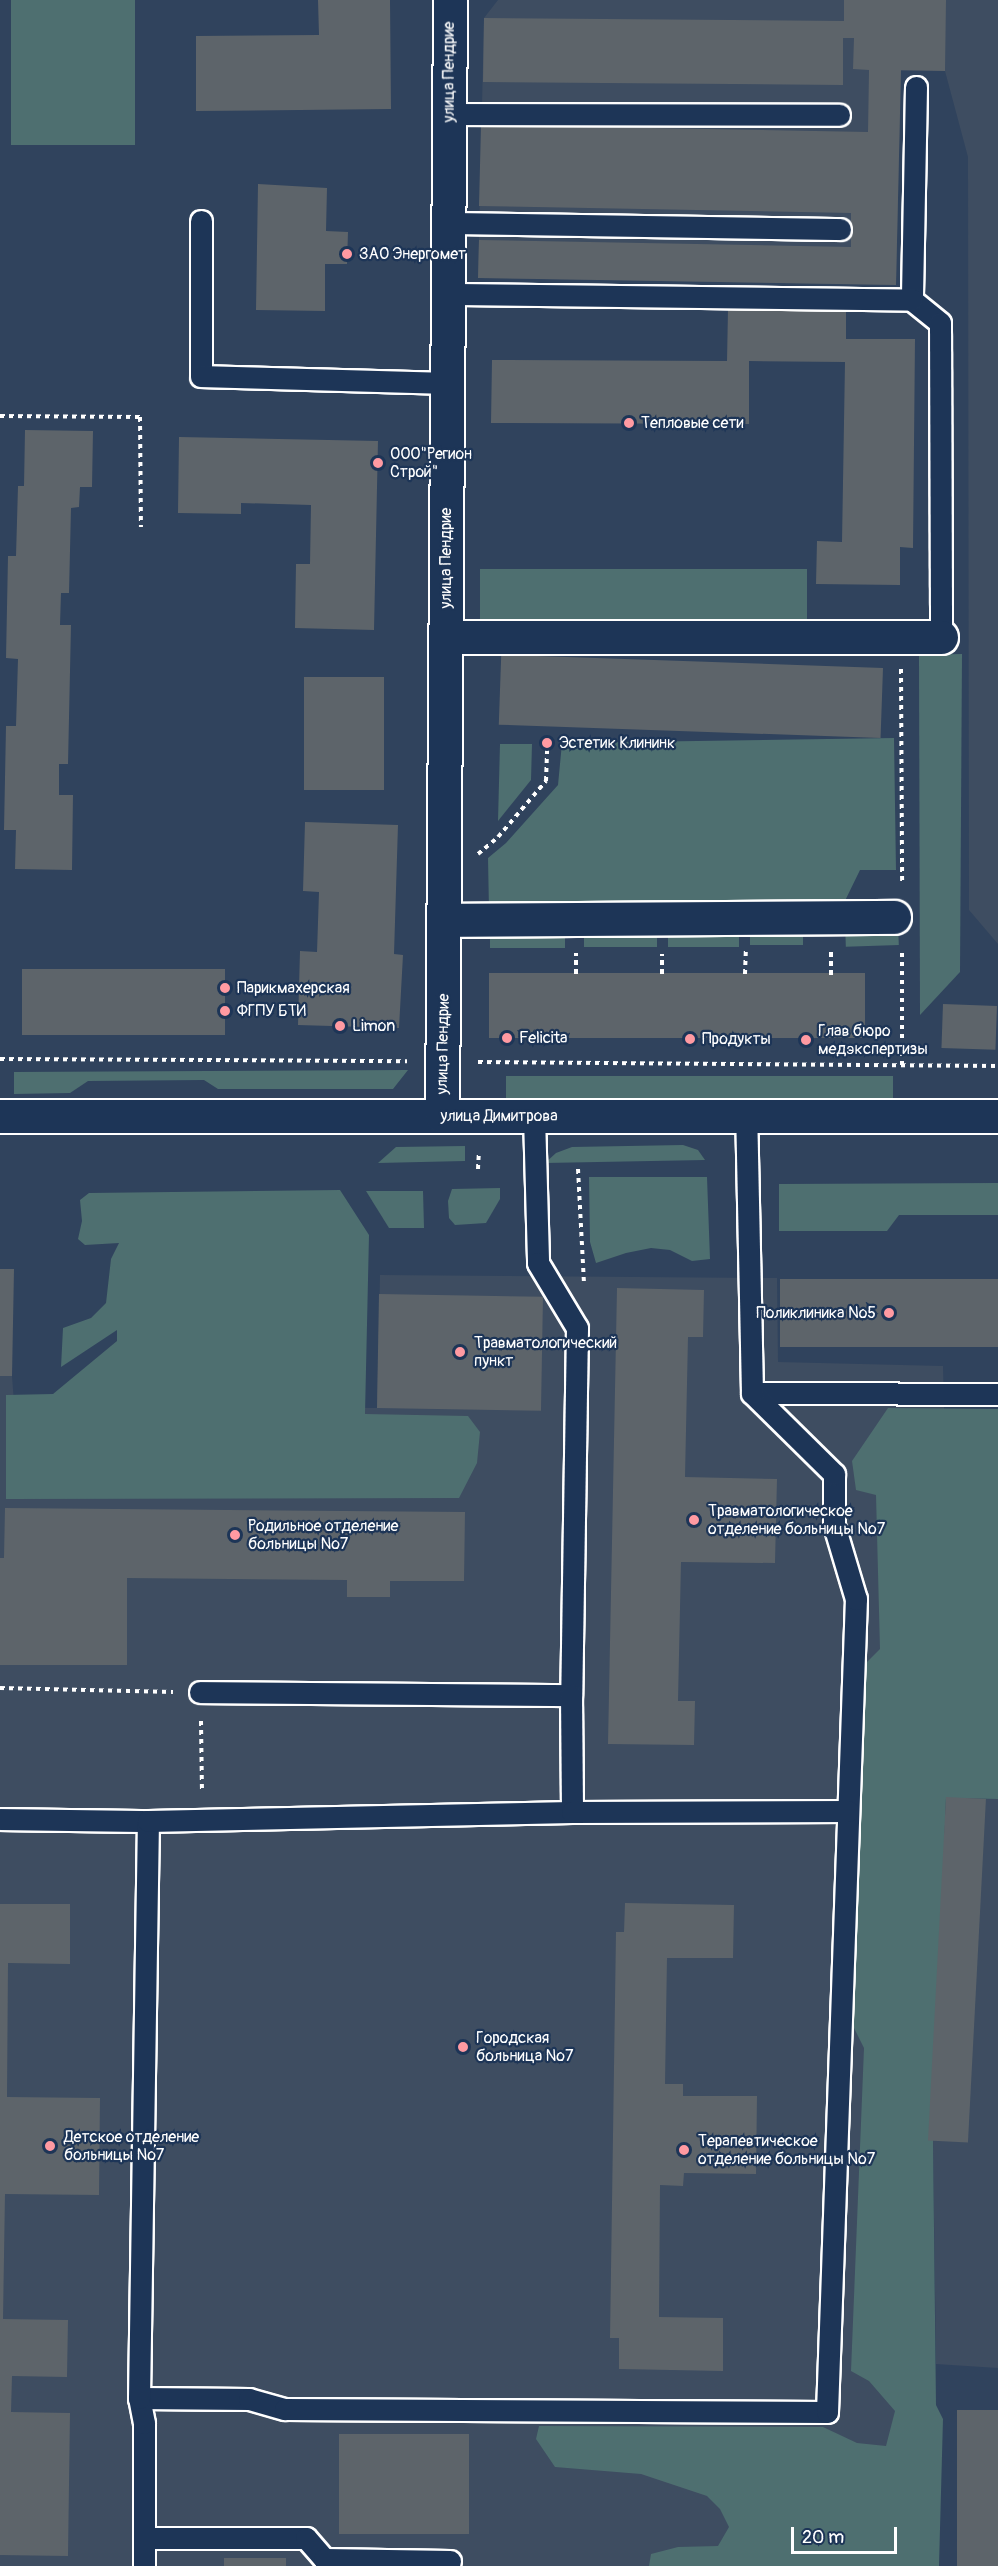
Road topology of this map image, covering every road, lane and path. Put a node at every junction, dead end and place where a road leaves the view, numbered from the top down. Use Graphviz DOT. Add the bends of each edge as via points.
graph roads {
  1 [pos="450,0"];
  2 [pos="916,87"];
  3 [pos="449,114"];
  4 [pos="839,115"];
  5 [pos="201,221"];
  6 [pos="448,223"];
  7 [pos="840,229"];
  8 [pos="448,294"];
  9 [pos="912,300"];
  10 [pos="447,383"];
  11 [pos="0,416"];
  12 [pos="141,526"];
  13 [pos="446,636"];
  14 [pos="941,637"];
  15 [pos="901,660"];
  16 [pos="547,744"];
  17 [pos="470,860"];
  18 [pos="899,916"];
  19 [pos="445,920"];
  20 [pos="0,1059"];
  21 [pos="443,1062"];
  22 [pos="902,1065"];
  23 [pos="998,1066"];
  24 [pos="0,1116"];
  25 [pos="442,1116"];
  26 [pos="534,1116"];
  27 [pos="746,1116"];
  28 [pos="998,1116"];
  29 [pos="578,1169"];
  30 [pos="577,1328"];
  31 [pos="752,1393"];
  32 [pos="998,1394"];
  33 [pos="0,1688"];
  34 [pos="200,1692"];
  35 [pos="571,1695"];
  36 [pos="848,1811"];
  37 [pos="572,1812"];
  38 [pos="0,1820"];
  39 [pos="148,1821"];
  40 [pos="203,1821"];
  41 [pos="139,2398"];
  42 [pos="145,2538"];
  43 [pos="450,2561"];
  44 [pos="324,2563"];
  45 [pos="144,2566"];
  1 -- 3 [label="street, улица Пендрие"];
  2 -- 9 [label="lane"];
  3 -- 4 [label="lane"];
  3 -- 6 [label="street, улица Пендрие"];
  5 -- 10 [label="lane" via="201,376"];
  6 -- 7 [label="lane"];
  6 -- 8 [label="street, улица Пендрие"];
  8 -- 9 [label="lane"];
  8 -- 10 [label="street, улица Пендрие"];
  9 -- 14 [label="lane" via="940,323"];
  10 -- 13 [label="street, улица Пендрие"];
  11 -- 12 [label="path" via="140,417"];
  13 -- 14 [label="street"];
  13 -- 19 [label="street, улица Пендрие"];
  15 -- 18 [label="path"];
  16 -- 17 [label="path" via="546,781 498,837"];
  18 -- 19 [label="street"];
  18 -- 22 [label="path"];
  19 -- 21 [label="street, улица Пендрие"];
  20 -- 21 [label="path"];
  21 -- 22 [label="path"];
  21 -- 25 [label="street, улица Пендрие"];
  22 -- 23 [label="path"];
  24 -- 25 [label="street, улица Димитрова"];
  25 -- 26 [label="street, улица Димитрова"];
  26 -- 27 [label="street, улица Димитрова"];
  26 -- 30 [label="lane" via="538,1263"];
  27 -- 28 [label="street, улица Димитрова"];
  27 -- 31 [label="lane"];
  29 -- 30 [label="path" via="584,1276 583,1306"];
  30 -- 35 [label="lane"];
  31 -- 32 [label="lane"];
  31 -- 36 [label="lane" via="834,1474 834,1526 856,1599"];
  33 -- 34 [label="path"];
  34 -- 35 [label="lane"];
  34 -- 40 [label="path"];
  35 -- 37 [label="lane"];
  36 -- 37 [label="lane"];
  36 -- 41 [label="lane" via="827,2412 285,2409 249,2399"];
  37 -- 40 [label="lane"];
  38 -- 39 [label="lane"];
  39 -- 40 [label="lane"];
  39 -- 41 [label="lane"];
  41 -- 42 [label="lane" via="144,2423"];
  42 -- 44 [label="lane" via="306,2538"];
  42 -- 45 [label="lane"];
  43 -- 44 [label="lane"];
}
